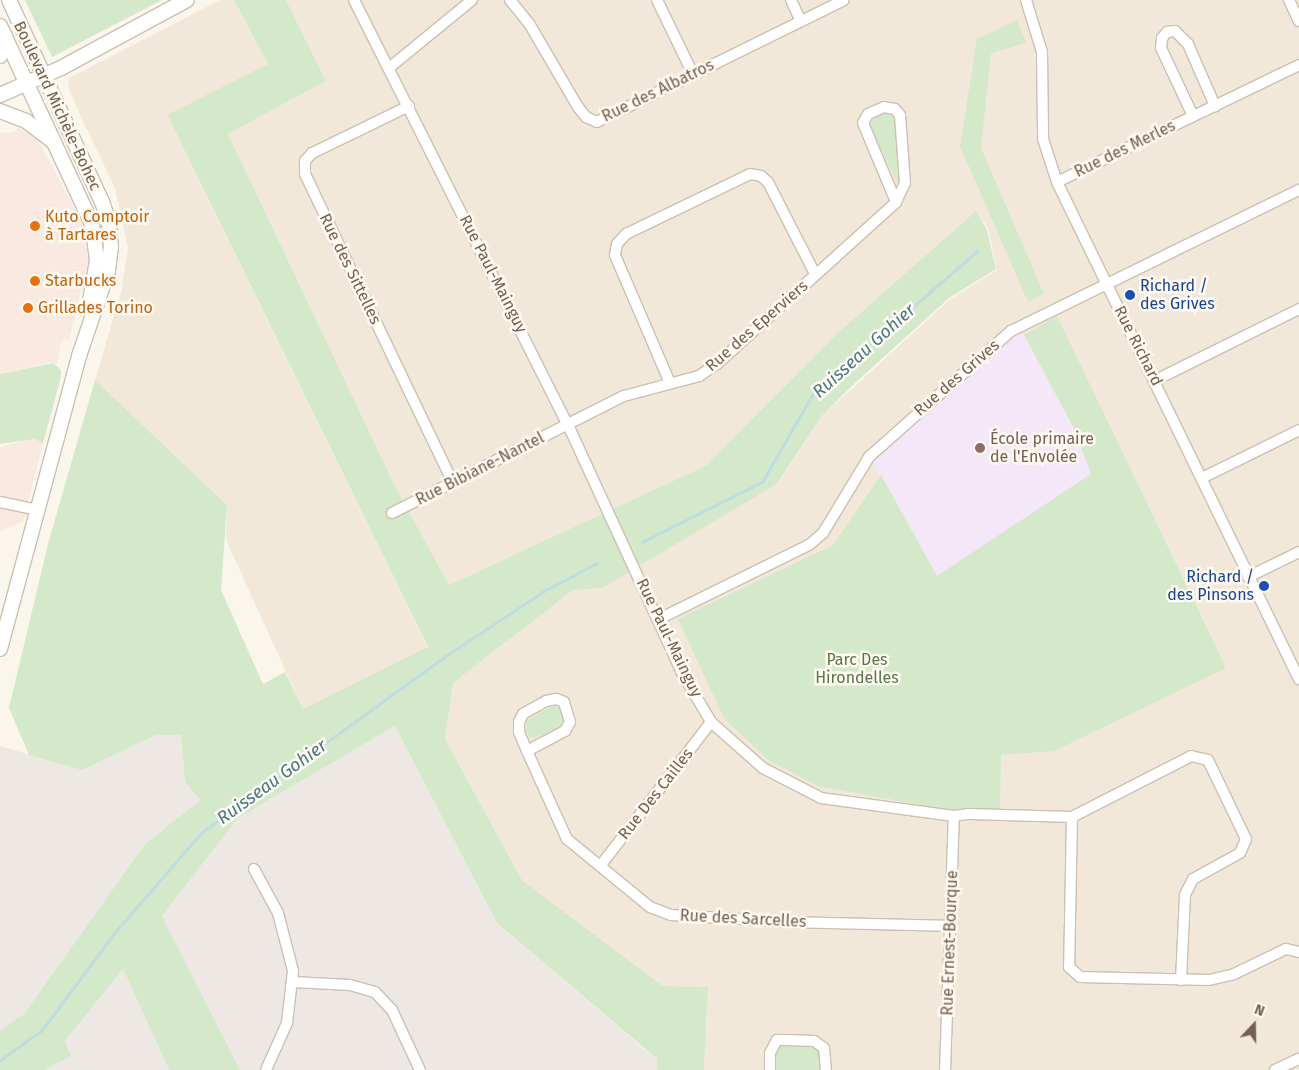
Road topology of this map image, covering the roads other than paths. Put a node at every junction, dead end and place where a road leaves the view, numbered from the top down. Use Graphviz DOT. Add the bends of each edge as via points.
graph roads {
  1 [pos="9,0"];
  2 [pos="188,0"];
  3 [pos="354,0"];
  4 [pos="472,0"];
  5 [pos="510,0"];
  6 [pos="657,0"];
  7 [pos="790,0"];
  8 [pos="844,0"];
  9 [pos="1026,0"];
  10 [pos="1289,0"];
  11 [pos="1299,21"];
  12 [pos="801,22"];
  13 [pos="2,31"];
  14 [pos="0,56"];
  15 [pos="1299,65"];
  16 [pos="389,68"];
  17 [pos="693,74"];
  18 [pos="43,75"];
  19 [pos="28,82"];
  20 [pos="0,95"];
  21 [pos="409,106"];
  22 [pos="1215,106"];
  23 [pos="0,112"];
  24 [pos="1193,116"];
  25 [pos="56,144"];
  26 [pos="1057,182"];
  27 [pos="1299,190"];
  28 [pos="896,202"];
  29 [pos="815,274"];
  30 [pos="1106,283"];
  31 [pos="1299,309"];
  32 [pos="79,356"];
  33 [pos="1156,380"];
  34 [pos="670,383"];
  35 [pos="568,425"];
  36 [pos="1299,430"];
  37 [pos="1202,478"];
  38 [pos="452,481"];
  39 [pos="0,502"];
  40 [pos="37,510"];
  41 [pos="392,513"];
  42 [pos="1299,552"];
  43 [pos="1248,577"];
  44 [pos="659,618"];
  45 [pos="0,649"];
  46 [pos="1298,674"];
  47 [pos="711,722"];
  48 [pos="527,750"];
  49 [pos="954,816"];
  50 [pos="1072,817"];
  51 [pos="600,865"];
  52 [pos="254,869"];
  53 [pos="951,926"];
  54 [pos="1299,952"];
  55 [pos="1181,980"];
  56 [pos="293,982"];
  57 [pos="1299,1059"];
  58 [pos="266,1070"];
  59 [pos="420,1070"];
  60 [pos="770,1070"];
  61 [pos="826,1070"];
  62 [pos="946,1070"];
  63 [pos="1276,1070"];
  1 -- 18 [label="street, Boulevard Michèle-Bohec"];
  2 -- 18 [label="street"];
  3 -- 16 [label="street, Rue Paul-Mainguy"];
  4 -- 16 [label="street"];
  5 -- 17 [label="street, Rue des Albatros" via="530,25 578,107 597,122"];
  6 -- 17 [label="street"];
  7 -- 12 [label="street"];
  8 -- 12 [label="street, Rue des Albatros"];
  9 -- 26 [label="street, Rue Richard" via="1042,52 1043,139"];
  10 -- 11 [label="street"];
  12 -- 17 [label="street, Rue des Albatros"];
  13 -- 14 [label="street"];
  13 -- 19 [label="street, Boulevard Michèle-Bohec"];
  15 -- 22 [label="street, Rue des Merles"];
  16 -- 21 [label="street, Rue Paul-Mainguy"];
  18 -- 19 [label="street"];
  18 -- 32 [label="street, Boulevard Michèle-Bohec" via="102,202 111,233 109,265"];
  19 -- 20 [label="street"];
  19 -- 25 [label="street, Boulevard Michèle-Bohec"];
  21 -- 35 [label="street, Rue Paul-Mainguy"];
  21 -- 38 [label="street, Rue des Sittelles" via="312,153 305,161 305,174"];
  22 -- 24 [label="street, Rue des Merles"];
  22 -- 24 [label="street, Rue des Merles" via="1188,44 1175,31 1167,32 1162,38 1161,48"];
  23 -- 25 [label="street" via="26,121"];
  24 -- 26 [label="street, Rue des Merles"];
  25 -- 32 [label="street, Boulevard Michèle-Bohec" via="89,214 97,247 95,275"];
  26 -- 30 [label="street, Rue Richard"];
  27 -- 30 [label="street, Rue des Grives"];
  28 -- 28 [label="street, Rue des Eperviers" via="863,123 868,114 884,107 895,109 900,115 905,183"];
  28 -- 29 [label="street, Rue des Eperviers"];
  29 -- 34 [label="street, Rue des Eperviers" via="717,364 699,376"];
  29 -- 34 [label="street" via="768,182 760,176 750,174 626,234 617,244 615,255"];
  30 -- 33 [label="street, Rue Richard"];
  30 -- 44 [label="street, Rue des Grives" via="1011,331 994,345 869,457 823,533 809,545"];
  31 -- 33 [label="street"];
  32 -- 40 [label="street, Boulevard Michèle-Bohec"];
  33 -- 37 [label="street, Rue Richard"];
  34 -- 35 [label="street, Rue des Eperviers" via="624,396"];
  35 -- 38 [label="street, Rue Bibiane-Nantel"];
  35 -- 44 [label="street, Rue Paul-Mainguy"];
  36 -- 37 [label="street"];
  37 -- 43 [label="street, Rue Richard"];
  38 -- 41 [label="street, Rue Bibiane-Nantel"];
  39 -- 40 [label="street"];
  40 -- 45 [label="street, Boulevard Michèle-Bohec"];
  42 -- 43 [label="street"];
  43 -- 46 [label="street, Rue Richard"];
  44 -- 47 [label="street, Rue Paul-Mainguy" via="681,671"];
  47 -- 49 [label="street, Rue Paul-Mainguy" via="763,768 821,798"];
  47 -- 51 [label="street, Rue Des Cailles"];
  48 -- 48 [label="street, Rue des Sarcelles" via="519,732 523,714 546,701 556,699 564,702 570,722 565,731"];
  48 -- 51 [label="street, Rue des Sarcelles" via="567,838"];
  49 -- 50 [label="street, Rue Paul-Mainguy"];
  49 -- 53 [label="street, Rue Ernest-Bourque"];
  50 -- 55 [label="street" via="1069,967 1080,976"];
  50 -- 55 [label="street, Rue Paul-Mainguy" via="1192,756 1208,760 1246,839 1240,853 1193,879 1185,896"];
  51 -- 53 [label="street, Rue des Sarcelles" via="650,906 671,915"];
  52 -- 56 [label="street" via="283,925 292,960"];
  53 -- 62 [label="street, Rue Ernest-Bourque"];
  54 -- 55 [label="street" via="1286,949 1234,974 1209,980"];
  56 -- 58 [label="street" via="286,1023"];
  56 -- 59 [label="street" via="350,985 375,992 392,1010"];
  57 -- 63 [label="street"];
  60 -- 61 [label="street" via="770,1053 777,1040 814,1041 824,1048"];
}
